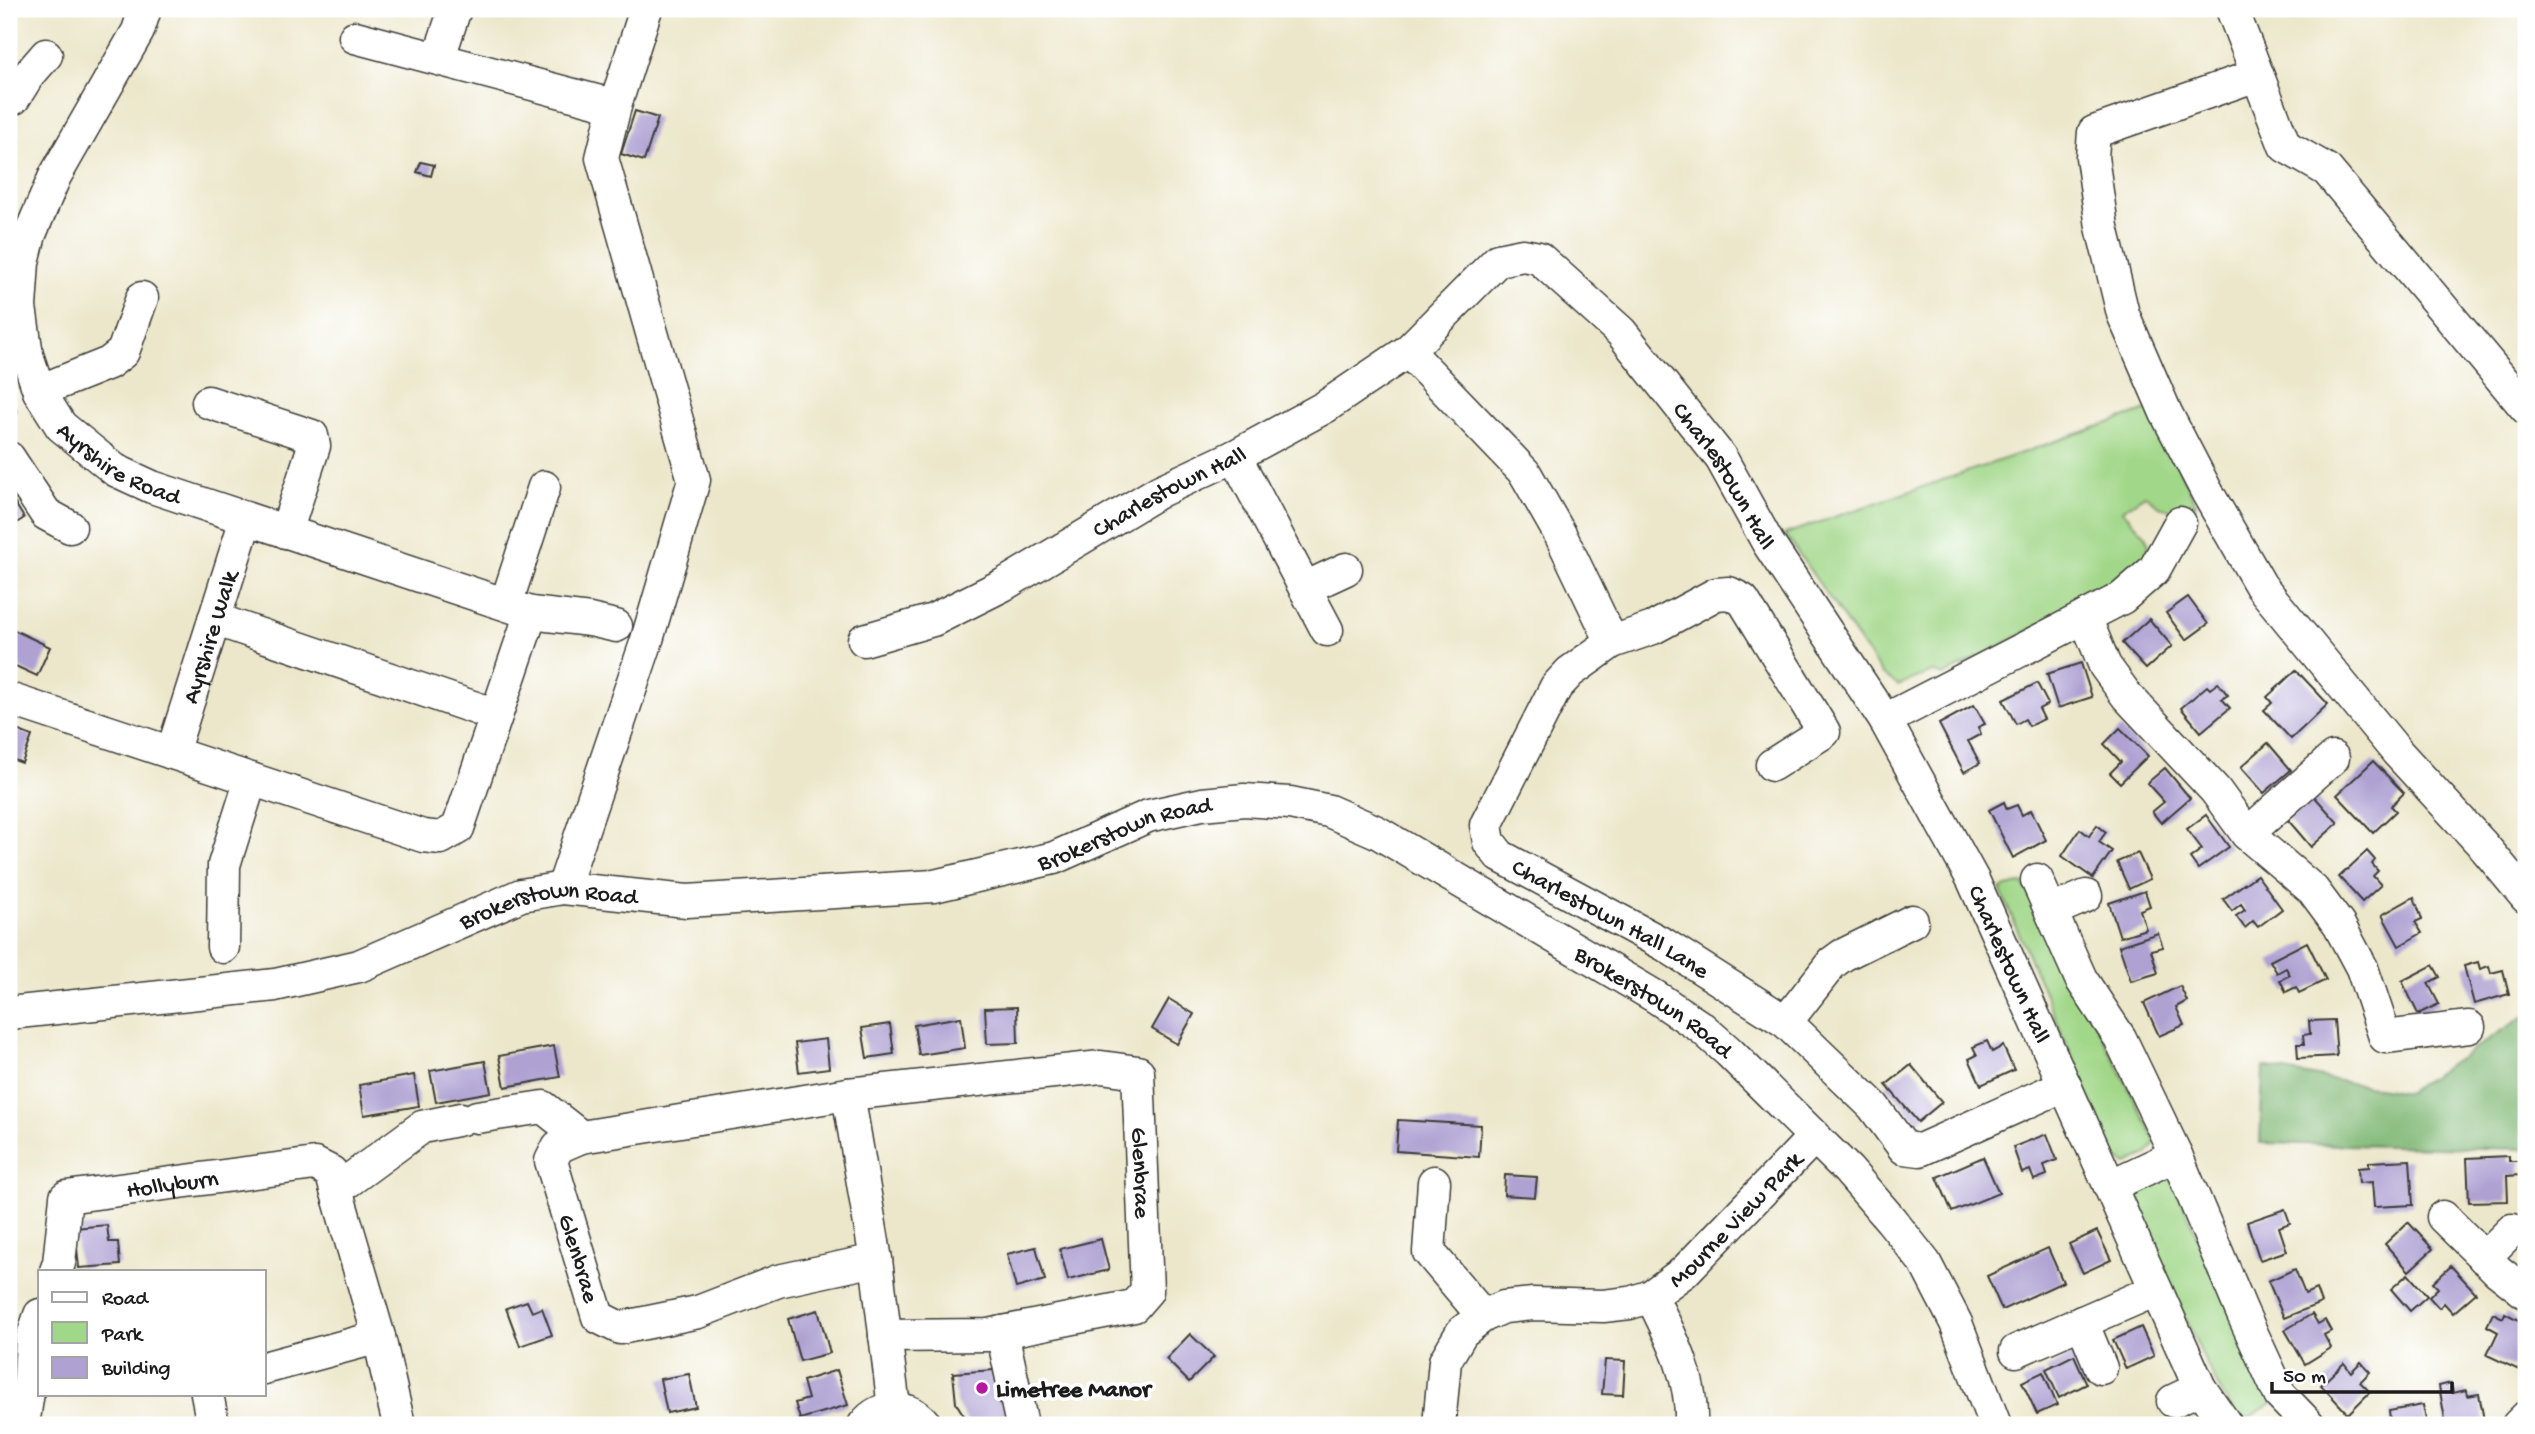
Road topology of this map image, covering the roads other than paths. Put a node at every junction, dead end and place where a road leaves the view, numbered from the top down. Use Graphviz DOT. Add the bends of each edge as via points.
graph roads {
  1 [pos="145,9"];
  2 [pos="455,9"];
  3 [pos="646,9"];
  4 [pos="2232,9"];
  5 [pos="355,37"];
  6 [pos="439,57"];
  7 [pos="2257,75"];
  8 [pos="615,106"];
  9 [pos="16,261"];
  10 [pos="142,298"];
  11 [pos="1408,351"];
  12 [pos="39,391"];
  13 [pos="208,402"];
  14 [pos="2526,408"];
  15 [pos="16,454"];
  16 [pos="1235,456"];
  17 [pos="544,487"];
  18 [pos="246,519"];
  19 [pos="2180,523"];
  20 [pos="70,527"];
  21 [pos="286,531"];
  22 [pos="1346,569"];
  23 [pos="1305,588"];
  24 [pos="518,608"];
  25 [pos="2085,617"];
  26 [pos="215,619"];
  27 [pos="615,626"];
  28 [pos="1327,630"];
  29 [pos="864,640"];
  30 [pos="1612,642"];
  31 [pos="9,699"];
  32 [pos="496,715"];
  33 [pos="1885,720"];
  34 [pos="172,753"];
  35 [pos="2333,758"];
  36 [pos="1772,765"];
  37 [pos="251,779"];
  38 [pos="2247,834"];
  39 [pos="2037,880"];
  40 [pos="563,888"];
  41 [pos="2086,896"];
  42 [pos="2526,897"];
  43 [pos="2051,911"];
  44 [pos="1912,921"];
  45 [pos="223,947"];
  46 [pos="9,1013"];
  47 [pos="1786,1022"];
  48 [pos="2469,1027"];
  49 [pos="2065,1085"];
  50 [pos="848,1094"];
  51 [pos="1815,1136"];
  52 [pos="581,1138"];
  53 [pos="2176,1155"];
  54 [pos="1434,1182"];
  55 [pos="2110,1186"];
  56 [pos="336,1190"];
  57 [pos="2443,1217"];
  58 [pos="2512,1230"];
  59 [pos="2484,1258"];
  60 [pos="876,1260"];
  61 [pos="56,1270"];
  62 [pos="2156,1290"];
  63 [pos="2526,1293"];
  64 [pos="1651,1296"];
  65 [pos="1483,1315"];
  66 [pos="38,1320"];
  67 [pos="2082,1322"];
  68 [pos="1002,1332"];
  69 [pos="885,1336"];
  70 [pos="379,1337"];
  71 [pos="2016,1351"];
  72 [pos="266,1367"];
  73 [pos="2101,1368"];
  74 [pos="35,1379"];
  75 [pos="207,1396"];
  76 [pos="894,1408"];
  77 [pos="2526,1417"];
  78 [pos="23,1425"];
  79 [pos="213,1425"];
  80 [pos="399,1425"];
  81 [pos="864,1425"];
  82 [pos="926,1425"];
  83 [pos="1022,1425"];
  84 [pos="1439,1425"];
  85 [pos="1691,1425"];
  86 [pos="1995,1425"];
  87 [pos="2226,1425"];
  88 [pos="2309,1425"];
  89 [pos="2518,1425"];
  1 -- 9 [label="street, Ayrshire Road" via="138,31 55,176"];
  2 -- 6 [label="street"];
  3 -- 8 [label="street"];
  4 -- 7 [label="street"];
  5 -- 6 [label="street"];
  6 -- 8 [label="street"];
  7 -- 14 [label="street" via="2285,146 2327,170"];
  7 -- 42 [label="street" via="2094,132 2092,157 2102,227 2123,314 2166,413 2260,586 2398,753"];
  8 -- 40 [label="street" via="602,158 694,480 646,643"];
  9 -- 12 [label="street, Ayrshire Road" via="27,355"];
  10 -- 12 [label="street" via="123,352 108,363"];
  11 -- 16 [label="street, Charlestown Hall" via="1325,407"];
  11 -- 30 [label="street" via="1525,473 1562,536"];
  11 -- 33 [label="street, Charlestown Hall" via="1498,260 1523,255 1539,258 1621,332 1721,458 1768,542"];
  12 -- 18 [label="street, Ayrshire Road" via="61,426 115,470"];
  13 -- 21 [label="street" via="312,436 314,446"];
  15 -- 20 [label="street" via="46,514"];
  16 -- 23 [label="street"];
  16 -- 29 [label="street, Charlestown Hall" via="1160,491 933,620"];
  17 -- 24 [label="street"];
  18 -- 21 [label="street, Ayrshire Road"];
  18 -- 26 [label="street, Ayrshire Walk"];
  19 -- 25 [label="street" via="2154,570 2122,598"];
  21 -- 24 [label="street, Ayrshire Road"];
  22 -- 23 [label="street"];
  23 -- 28 [label="street"];
  24 -- 27 [label="street, Ayrshire Road"];
  24 -- 32 [label="street"];
  25 -- 33 [label="street"];
  25 -- 38 [label="street" via="2105,666 2127,696 2215,790"];
  26 -- 32 [label="street"];
  26 -- 34 [label="street, Ayrshire Walk"];
  30 -- 36 [label="street, Charlestown Hall Lane" via="1653,628 1716,594 1729,593 1743,600 1824,732"];
  30 -- 47 [label="street, Charlestown Hall Lane" via="1556,687 1486,825 1489,842 1500,856 1665,945"];
  31 -- 34 [label="street"];
  32 -- 37 [label="street" via="458,828 441,838"];
  33 -- 49 [label="street, Charlestown Hall" via="1973,880"];
  34 -- 37 [label="street"];
  35 -- 38 [label="street"];
  37 -- 45 [label="street" via="224,864"];
  38 -- 48 [label="street" via="2313,890 2339,925 2362,968 2385,1037"];
  39 -- 43 [label="street"];
  40 -- 46 [label="street, Brokerstown Road" via="521,895 359,966 275,985"];
  40 -- 51 [label="street, Brokerstown Road" via="687,901 934,886 1054,858 1148,817 1202,804 1244,800 1290,803 1329,811 1377,832 1656,997 1702,1028"];
  41 -- 43 [label="street"];
  43 -- 53 [label="street" via="2081,979 2120,1038"];
  44 -- 47 [label="street" via="1832,963"];
  47 -- 49 [label="street, Charlestown Hall Lane" via="1873,1106 1903,1148 1920,1150"];
  49 -- 55 [label="street, Charlestown Hall"];
  50 -- 52 [label="street, Glenbrae"];
  50 -- 60 [label="street"];
  50 -- 68 [label="street, Glenbrae" via="1101,1067 1138,1072 1147,1291 1134,1306"];
  51 -- 64 [label="street, Mourne View Park" via="1684,1272"];
  51 -- 86 [label="street, Brokerstown Road" via="1925,1264 1956,1323"];
  52 -- 56 [label="street" via="543,1107 422,1127"];
  52 -- 60 [label="street, Glenbrae" via="558,1147 551,1161 598,1317 620,1328 698,1312 778,1281"];
  53 -- 55 [label="street"];
  53 -- 88 [label="street" via="2280,1395"];
  54 -- 65 [label="street" via="1429,1252"];
  55 -- 62 [label="street, Charlestown Hall"];
  56 -- 61 [label="street, Hollyburn" via="331,1172 315,1164 66,1197"];
  56 -- 70 [label="street, Hollyburn"];
  57 -- 59 [label="street"];
  58 -- 59 [label="street"];
  59 -- 63 [label="street"];
  60 -- 69 [label="street"];
  62 -- 67 [label="street"];
  62 -- 87 [label="street, Charlestown Hall" via="2186,1395"];
  64 -- 65 [label="street, Mourne View Park" via="1603,1306 1504,1307"];
  64 -- 85 [label="street, Mourne View Park" via="1680,1354 1692,1403"];
  65 -- 84 [label="street, Mourne View Park" via="1462,1332 1445,1362"];
  66 -- 74 [label="street" via="32,1339"];
  67 -- 71 [label="street"];
  67 -- 73 [label="street"];
  68 -- 69 [label="street, Glenbrae"];
  68 -- 83 [label="street"];
  69 -- 76 [label="street"];
  70 -- 72 [label="street"];
  70 -- 80 [label="street, Hollyburn"];
  74 -- 78 [label="street"];
  75 -- 79 [label="street"];
  76 -- 81 [label="street" via="874,1415"];
  76 -- 82 [label="street" via="916,1415"];
  77 -- 89 [label="street"];
}
